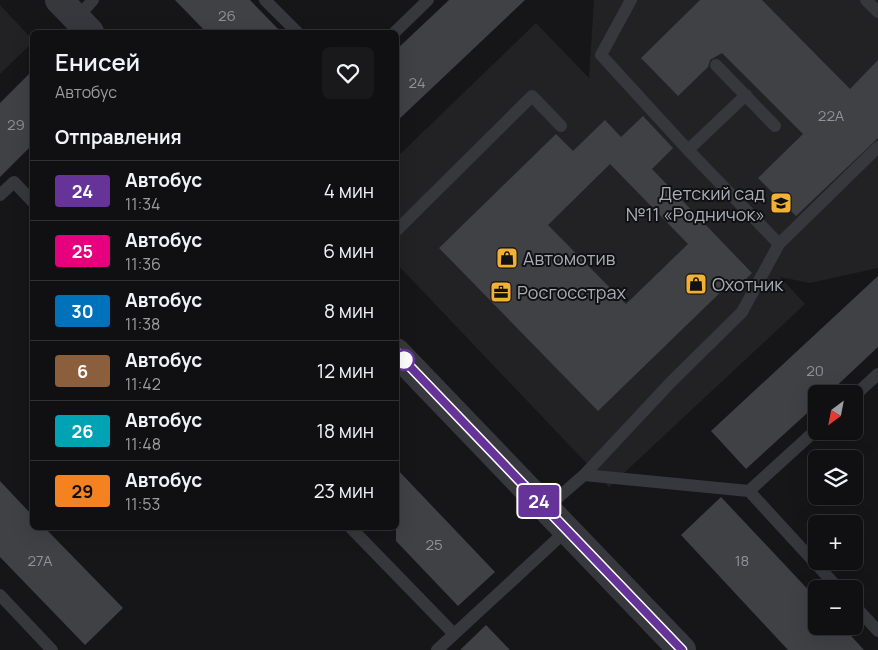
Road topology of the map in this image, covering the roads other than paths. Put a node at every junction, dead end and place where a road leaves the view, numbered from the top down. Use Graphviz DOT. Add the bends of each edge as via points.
graph roads {
  1 [pos="265,0"];
  2 [pos="428,0"];
  3 [pos="631,0"];
  4 [pos="866,0"];
  5 [pos="878,12"];
  6 [pos="294,30"];
  7 [pos="397,30"];
  8 [pos="716,65"];
  9 [pos="746,95"];
  10 [pos="561,126"];
  11 [pos="775,126"];
  12 [pos="878,147"];
  13 [pos="688,150"];
  14 [pos="0,195"];
  15 [pos="30,199"];
  16 [pos="399,228"];
  17 [pos="779,244"];
  18 [pos="399,355"];
  19 [pos="878,374"];
  20 [pos="863,388"];
  21 [pos="808,437"];
  22 [pos="584,475"];
  23 [pos="749,491"];
  24 [pos="546,508"];
  25 [pos="352,530"];
  26 [pos="567,530"];
  27 [pos="831,580"];
  28 [pos="0,595"];
  29 [pos="863,615"];
  30 [pos="878,631"];
  31 [pos="454,634"];
  32 [pos="52,650"];
  33 [pos="437,650"];
  34 [pos="682,650"];
  1 -- 6 [label="lane"];
  2 -- 7 [label="lane"];
  3 -- 13 [label="lane" via="602,55"];
  4 -- 5 [label="lane"];
  8 -- 9 [label="lane"];
  9 -- 11 [label="lane"];
  9 -- 13 [label="lane"];
  10 -- 16 [label="lane" via="532,96"];
  12 -- 17 [label="lane"];
  13 -- 17 [label="lane"];
  14 -- 15 [label="lane" via="14,182"];
  17 -- 22 [label="lane" via="742,312"];
  18 -- 24 [label="street"];
  19 -- 20 [label="lane"];
  21 -- 23 [label="lane"];
  22 -- 23 [label="lane"];
  22 -- 24 [label="lane"];
  23 -- 27 [label="lane"];
  24 -- 26 [label="street"];
  25 -- 31 [label="lane"];
  26 -- 31 [label="lane"];
  26 -- 34 [label="street"];
  28 -- 32 [label="lane"];
  29 -- 30 [label="lane"];
  31 -- 33 [label="lane"];
}
